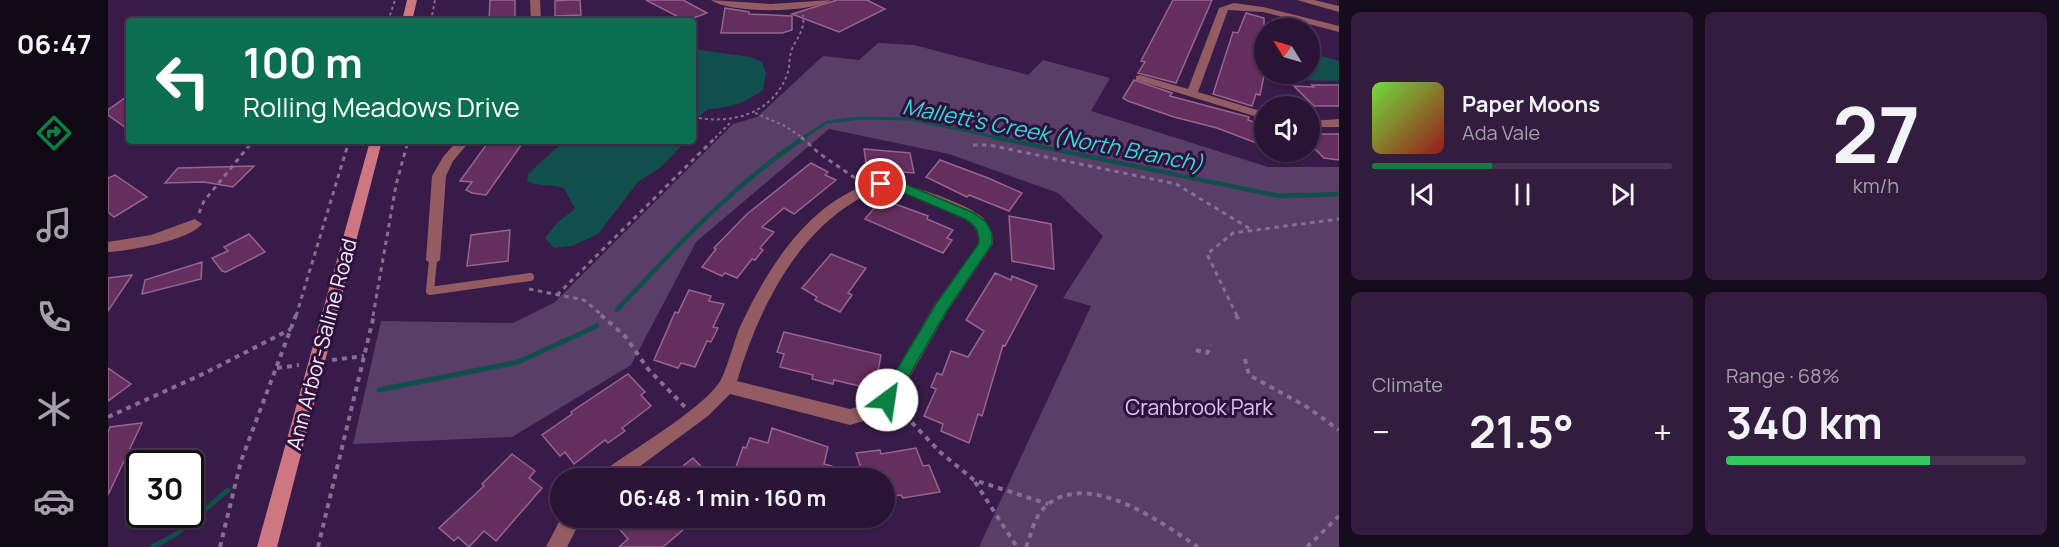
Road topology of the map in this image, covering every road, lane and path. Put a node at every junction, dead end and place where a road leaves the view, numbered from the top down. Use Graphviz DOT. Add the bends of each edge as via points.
graph roads {
  1 [pos="395,0"];
  2 [pos="412,0"];
  3 [pos="435,0"];
  4 [pos="535,0"];
  5 [pos="716,0"];
  6 [pos="826,0"];
  7 [pos="1302,0"];
  8 [pos="1339,9"];
  9 [pos="802,14"];
  10 [pos="389,18"];
  11 [pos="408,18"];
  12 [pos="432,18"];
  13 [pos="537,18"];
  14 [pos="1339,28"];
  15 [pos="1140,78"];
  16 [pos="1192,94"];
  17 [pos="754,113"];
  18 [pos="1254,113"];
  19 [pos="696,118"];
  20 [pos="732,121"];
  21 [pos="1339,123"];
  22 [pos="1320,124"];
  23 [pos="251,144"];
  24 [pos="348,144"];
  25 [pos="375,144"];
  26 [pos="407,144"];
  27 [pos="461,144"];
  28 [pos="973,146"];
  29 [pos="860,182"];
  30 [pos="1339,219"];
  31 [pos="195,224"];
  32 [pos="1252,230"];
  33 [pos="108,247"];
  34 [pos="433,260"];
  35 [pos="530,278"];
  36 [pos="535,293"];
  37 [pos="558,295"];
  38 [pos="1239,323"];
  39 [pos="292,329"];
  40 [pos="1211,345"];
  41 [pos="1196,350"];
  42 [pos="364,356"];
  43 [pos="345,358"];
  44 [pos="1245,359"];
  45 [pos="292,366"];
  46 [pos="277,368"];
  47 [pos="727,386"];
  48 [pos="887,400"];
  49 [pos="695,416"];
  50 [pos="108,417"];
  51 [pos="1339,430"];
  52 [pos="623,468"];
  53 [pos="974,480"];
  54 [pos="1049,504"];
  55 [pos="1339,516"];
  56 [pos="566,528"];
  57 [pos="220,547"];
  58 [pos="267,547"];
  59 [pos="318,547"];
  60 [pos="556,547"];
  61 [pos="1017,547"];
  62 [pos="1026,547"];
  63 [pos="1198,547"];
  64 [pos="1307,547"];
  1 -- 10 [label="path"];
  2 -- 11 [label="main road"];
  3 -- 12 [label="path"];
  4 -- 13 [label="street"];
  5 -- 6 [label="street" via="789,6"];
  7 -- 8 [label="street"];
  9 -- 17 [label="path" via="804,30 792,50 781,87"];
  14 -- 16 [label="street" via="1229,5 1224,8"];
  15 -- 16 [label="street"];
  16 -- 18 [label="street"];
  17 -- 20 [label="path"];
  17 -- 29 [label="path" via="785,126"];
  19 -- 20 [label="path"];
  20 -- 37 [label="path"];
  21 -- 22 [label="street"];
  23 -- 31 [label="path" via="204,201"];
  24 -- 39 [label="path"];
  25 -- 58 [label="main road, Ann Arbor-Saline Road"];
  26 -- 42 [label="path"];
  27 -- 34 [label="street" via="439,176"];
  28 -- 32 [label="path" via="989,144 1176,184"];
  30 -- 32 [label="path"];
  31 -- 33 [label="street" via="169,236"];
  32 -- 38 [label="path" via="1233,233 1207,254"];
  34 -- 35 [label="lane" via="430,291"];
  36 -- 37 [label="path"];
  37 -- 49 [label="path" via="584,300 625,336 648,369"];
  39 -- 46 [label="path"];
  39 -- 50 [label="path"];
  40 -- 41 [label="path" via="1207,353"];
  42 -- 43 [label="path"];
  42 -- 59 [label="path"];
  44 -- 51 [label="path" via="1249,375"];
  45 -- 46 [label="path"];
  46 -- 57 [label="path" via="241,461"];
  47 -- 48 [label="street" via="850,417 874,411"];
  47 -- 48 [label="street" via="759,304 787,258 809,232 856,193 881,184 899,186 970,216 980,222 986,233 986,244 941,308"];
  47 -- 49 [label="street"];
  48 -- 53 [label="path"];
  49 -- 52 [label="street"];
  53 -- 54 [label="path"];
  53 -- 61 [label="path"];
  54 -- 62 [label="path"];
  54 -- 63 [label="path" via="1070,494 1120,501"];
  55 -- 64 [label="path"];
  56 -- 60 [label="street"];
}
